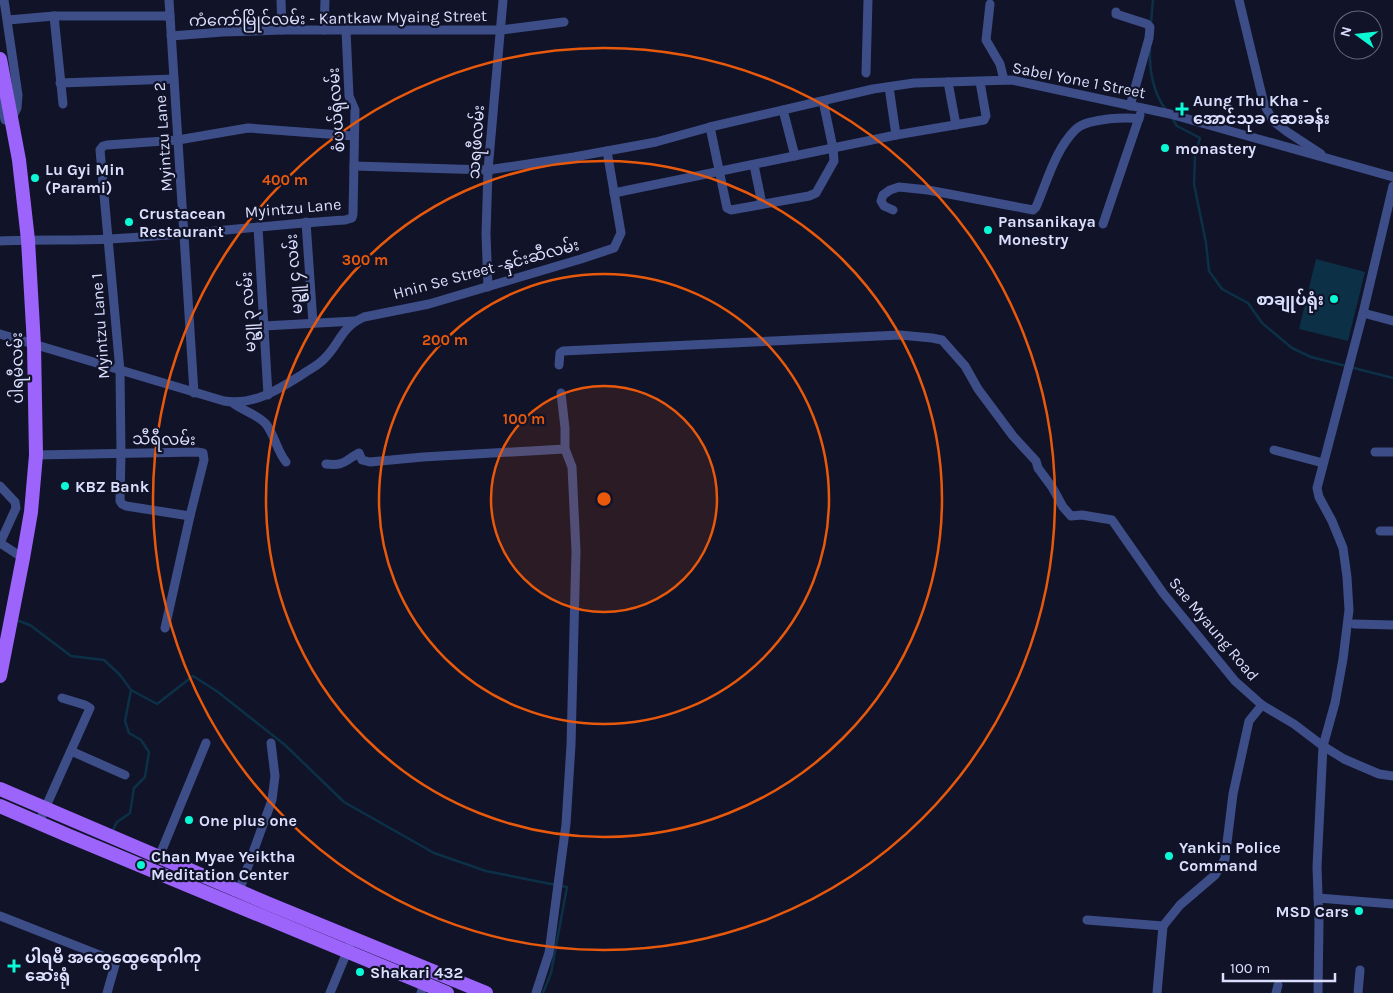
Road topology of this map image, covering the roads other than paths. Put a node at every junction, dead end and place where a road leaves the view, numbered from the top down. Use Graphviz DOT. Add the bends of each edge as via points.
graph roads {
  1 [pos="4,0"];
  2 [pos="169,0"];
  3 [pos="281,0"];
  4 [pos="325,0"];
  5 [pos="503,0"];
  6 [pos="868,0"];
  7 [pos="1239,0"];
  8 [pos="990,4"];
  9 [pos="1116,12"];
  10 [pos="54,16"];
  11 [pos="170,16"];
  12 [pos="8,20"];
  13 [pos="564,22"];
  14 [pos="282,30"];
  15 [pos="324,30"];
  16 [pos="346,30"];
  17 [pos="501,30"];
  18 [pos="171,36"];
  19 [pos="0,59"];
  20 [pos="866,73"];
  21 [pos="174,79"];
  22 [pos="1004,80"];
  23 [pos="948,82"];
  24 [pos="980,82"];
  25 [pos="60,83"];
  26 [pos="888,87"];
  27 [pos="0,98"];
  28 [pos="822,101"];
  29 [pos="63,104"];
  30 [pos="1130,106"];
  31 [pos="1143,108"];
  32 [pos="783,110"];
  33 [pos="12,118"];
  34 [pos="1139,119"];
  35 [pos="956,125"];
  36 [pos="710,127"];
  37 [pos="896,135"];
  38 [pos="354,136"];
  39 [pos="178,140"];
  40 [pos="833,148"];
  41 [pos="607,151"];
  42 [pos="795,156"];
  43 [pos="19,160"];
  44 [pos="1331,160"];
  45 [pos="754,164"];
  46 [pos="354,166"];
  47 [pos="488,170"];
  48 [pos="718,172"];
  49 [pos="1393,177"];
  50 [pos="1393,186"];
  51 [pos="614,193"];
  52 [pos="762,204"];
  53 [pos="893,210"];
  54 [pos="352,218"];
  55 [pos="306,222"];
  56 [pos="1103,224"];
  57 [pos="258,227"];
  58 [pos="184,234"];
  59 [pos="109,239"];
  60 [pos="28,240"];
  61 [pos="0,242"];
  62 [pos="488,287"];
  63 [pos="1363,313"];
  64 [pos="356,321"];
  65 [pos="1393,321"];
  66 [pos="313,324"];
  67 [pos="264,326"];
  68 [pos="0,334"];
  69 [pos="34,345"];
  70 [pos="558,365"];
  71 [pos="120,371"];
  72 [pos="194,393"];
  73 [pos="561,393"];
  74 [pos="268,395"];
  75 [pos="233,403"];
  76 [pos="565,449"];
  77 [pos="1274,450"];
  78 [pos="1375,452"];
  79 [pos="1393,452"];
  80 [pos="121,453"];
  81 [pos="36,455"];
  82 [pos="286,462"];
  83 [pos="1323,463"];
  84 [pos="326,464"];
  85 [pos="0,486"];
  86 [pos="190,516"];
  87 [pos="1380,531"];
  88 [pos="1393,531"];
  89 [pos="0,543"];
  90 [pos="23,558"];
  91 [pos="1354,624"];
  92 [pos="1393,625"];
  93 [pos="165,628"];
  94 [pos="0,676"];
  95 [pos="62,698"];
  96 [pos="1262,705"];
  97 [pos="206,743"];
  98 [pos="271,743"];
  99 [pos="1323,746"];
  100 [pos="71,751"];
  101 [pos="125,775"];
  102 [pos="1393,776"];
  103 [pos="2,789"];
  104 [pos="0,806"];
  105 [pos="46,808"];
  106 [pos="73,820"];
  107 [pos="39,822"];
  108 [pos="67,835"];
  109 [pos="158,857"];
  110 [pos="239,891"];
  111 [pos="1318,898"];
  112 [pos="1393,904"];
  113 [pos="0,916"];
  114 [pos="1087,920"];
  115 [pos="1163,926"];
  116 [pos="353,938"];
  117 [pos="347,952"];
  118 [pos="429,970"];
  119 [pos="1360,970"];
  120 [pos="423,988"];
  121 [pos="107,993"];
  122 [pos="330,993"];
  123 [pos="447,993"];
  124 [pos="486,993"];
  125 [pos="536,993"];
  126 [pos="1157,993"];
  127 [pos="1318,993"];
  128 [pos="1358,993"];
  1 -- 12 [label="street"];
  2 -- 11 [label="street, Myintzu Lane 2"];
  3 -- 14 [label="street"];
  4 -- 15 [label="street"];
  5 -- 17 [label="street, သရဖီလမ်း"];
  6 -- 20 [label="street"];
  7 -- 44 [label="street" via="1264,104 1273,121"];
  8 -- 22 [label="street" via="986,40 1000,64"];
  9 -- 30 [label="street" via="1150,27 1150,38"];
  10 -- 11 [label="street"];
  10 -- 12 [label="street"];
  10 -- 25 [label="street"];
  11 -- 18 [label="street, Myintzu Lane 2"];
  12 -- 33 [label="street" via="18,95 18,108"];
  13 -- 17 [label="street, ကံကော်မြိုင်လမ်း - Kantkaw Myaing Street"];
  14 -- 15 [label="street, ကံကော်မြိုင်လမ်း - Kantkaw Myaing Street"];
  14 -- 18 [label="street, ကံကော်မြိုင်လမ်း - Kantkaw Myaing Street"];
  15 -- 16 [label="street, ကံကော်မြိုင်လမ်း - Kantkaw Myaing Street"];
  16 -- 17 [label="street, ကံကော်မြိုင်လမ်း - Kantkaw Myaing Street"];
  16 -- 38 [label="street, စံပယ်ရုံလမ်း" via="348,96 354,110"];
  17 -- 47 [label="street, သရဖီလမ်း"];
  18 -- 21 [label="street, Myintzu Lane 2"];
  19 -- 33 [label="main road, ပါရမီလမ်း"];
  21 -- 25 [label="street"];
  21 -- 39 [label="street, Myintzu Lane 2"];
  22 -- 24 [label="street, Sabel Yone 1 Street"];
  22 -- 30 [label="street, Sabel Yone 1 Street"];
  23 -- 24 [label="street, Sabel Yone 1 Street"];
  23 -- 26 [label="street, Sabel Yone 1 Street"];
  23 -- 35 [label="street"];
  24 -- 35 [label="street" via="986,118"];
  25 -- 29 [label="street"];
  26 -- 28 [label="street, Sabel Yone 1 Street"];
  26 -- 37 [label="street"];
  27 -- 43 [label="street"];
  28 -- 32 [label="street, Sabel Yone 1 Street"];
  28 -- 40 [label="street"];
  30 -- 31 [label="street, Sabel Yone 1 Street"];
  31 -- 34 [label="street"];
  31 -- 44 [label="street, Sabel Yone 1 Street"];
  32 -- 36 [label="street, Sabel Yone 1 Street"];
  32 -- 42 [label="street"];
  33 -- 43 [label="main road, ပါရမီလမ်း"];
  34 -- 53 [label="street" via="1127,117 1092,121 1076,129 1054,162 1033,210 928,190 899,188 883,195 881,201"];
  34 -- 56 [label="street"];
  35 -- 37 [label="street"];
  36 -- 41 [label="street, Sabel Yone 1 Street"];
  36 -- 48 [label="street"];
  37 -- 40 [label="street"];
  38 -- 39 [label="street" via="248,128"];
  38 -- 46 [label="street, စံပယ်ရုံလမ်း"];
  39 -- 58 [label="street, Myintzu Lane 2"];
  39 -- 59 [label="street, Myintzu Lane 1" via="103,146 100,150"];
  40 -- 42 [label="street"];
  40 -- 52 [label="street" via="832,164 816,193"];
  41 -- 47 [label="street, Sabel Yone 1 Street"];
  41 -- 51 [label="street, Hnin Se Street -နှင်းဆီလမ်း"];
  42 -- 45 [label="street"];
  43 -- 60 [label="main road, ပါရမီလမ်း"];
  44 -- 49 [label="street, Sabel Yone 1 Street"];
  45 -- 48 [label="street"];
  45 -- 52 [label="street"];
  46 -- 47 [label="street, Sabel Yone 1 Street"];
  46 -- 54 [label="street, စံပယ်ရုံလမ်း"];
  47 -- 62 [label="street, သရဖီလမ်း"];
  48 -- 51 [label="street"];
  48 -- 52 [label="street" via="729,210"];
  50 -- 63 [label="street"];
  51 -- 62 [label="street, Hnin Se Street -နှင်းဆီလမ်း" via="621,233 614,248"];
  54 -- 55 [label="street, Myintzu Lane"];
  55 -- 57 [label="street, Myintzu Lane"];
  55 -- 66 [label="street, မဥ္ဇူ ၄ လမ်း"];
  57 -- 58 [label="street, Myintzu Lane"];
  57 -- 67 [label="street, မဥ္ဇူ ၃ လမ်း"];
  58 -- 59 [label="street, Myintzu Lane"];
  58 -- 72 [label="street, Myintzu Lane 2"];
  59 -- 60 [label="street, Myintzu Lane"];
  59 -- 71 [label="street, Myintzu Lane 1"];
  60 -- 61 [label="street, Myintzu Lane"];
  60 -- 69 [label="main road, ပါရမီလမ်း"];
  62 -- 64 [label="street, Hnin Se Street -နှင်းဆီလမ်း" via="429,304 372,314"];
  63 -- 65 [label="street"];
  63 -- 83 [label="street"];
  64 -- 66 [label="street"];
  64 -- 74 [label="street, Hnin Se Street -နှင်းဆီလမ်း" via="344,330 325,359"];
  66 -- 67 [label="street"];
  67 -- 74 [label="street, မဥ္ဇူ ၃ လမ်း"];
  68 -- 69 [label="street, Hnin Se Street -နှင်းဆီလမ်း"];
  69 -- 71 [label="street, Hnin Se Street -နှင်းဆီလမ်း"];
  69 -- 81 [label="main road, ပါရမီလမ်း"];
  70 -- 96 [label="street, Sae Myaung Road" via="563,351 900,335 942,340 965,366 1012,436 1036,461 1063,507 1071,516 1112,520 1211,653 1235,682"];
  71 -- 72 [label="street, Hnin Se Street -နှင်းဆီလမ်း"];
  71 -- 80 [label="street, Myintzu Lane 1"];
  72 -- 75 [label="street, Hnin Se Street -နှင်းဆီလမ်း"];
  73 -- 76 [label="street"];
  74 -- 75 [label="street, Hnin Se Street -နှင်းဆီလမ်း"];
  75 -- 82 [label="street" via="264,422"];
  76 -- 84 [label="street" via="370,462 362,460 359,453 344,463"];
  76 -- 125 [label="street" via="572,467 576,551 571,744 566,824 549,952"];
  77 -- 83 [label="street"];
  78 -- 79 [label="street"];
  80 -- 81 [label="street, သီရီလမ်း"];
  80 -- 86 [label="street, Myintzu Lane 1" via="122,504"];
  80 -- 86 [label="street, သီရီလမ်း" via="203,453"];
  81 -- 90 [label="main road, ပါရမီလမ်း"];
  83 -- 99 [label="street" via="1318,497 1343,548 1349,610 1335,703"];
  85 -- 89 [label="street" via="15,502 16,508"];
  86 -- 93 [label="street, သီရီလမ်း"];
  87 -- 88 [label="street"];
  89 -- 90 [label="street"];
  90 -- 94 [label="main road, ပါရမီလမ်း"];
  91 -- 92 [label="street"];
  95 -- 100 [label="street" via="90,708"];
  96 -- 99 [label="street, Sae Myaung Road"];
  96 -- 115 [label="street" via="1249,721 1233,794 1226,859 1215,875 1180,904"];
  97 -- 109 [label="street"];
  98 -- 110 [label="street" via="275,776 272,800"];
  99 -- 102 [label="street, Sae Myaung Road" via="1344,759 1379,774"];
  99 -- 111 [label="street"];
  100 -- 101 [label="street"];
  100 -- 105 [label="street"];
  103 -- 105 [label="main road"];
  104 -- 107 [label="main road"];
  105 -- 106 [label="main road"];
  105 -- 107 [label="street"];
  106 -- 108 [label="main road"];
  106 -- 109 [label="main road"];
  107 -- 108 [label="main road"];
  108 -- 117 [label="main road"];
  109 -- 110 [label="main road"];
  110 -- 116 [label="main road"];
  111 -- 112 [label="street"];
  111 -- 127 [label="street"];
  113 -- 121 [label="street" via="112,960 115,965"];
  114 -- 115 [label="street"];
  115 -- 126 [label="street"];
  116 -- 117 [label="street"];
  116 -- 118 [label="main road"];
  117 -- 120 [label="main road"];
  117 -- 122 [label="street"];
  118 -- 120 [label="street"];
  118 -- 124 [label="main road"];
  119 -- 128 [label="street"];
  120 -- 123 [label="main road"];
}
